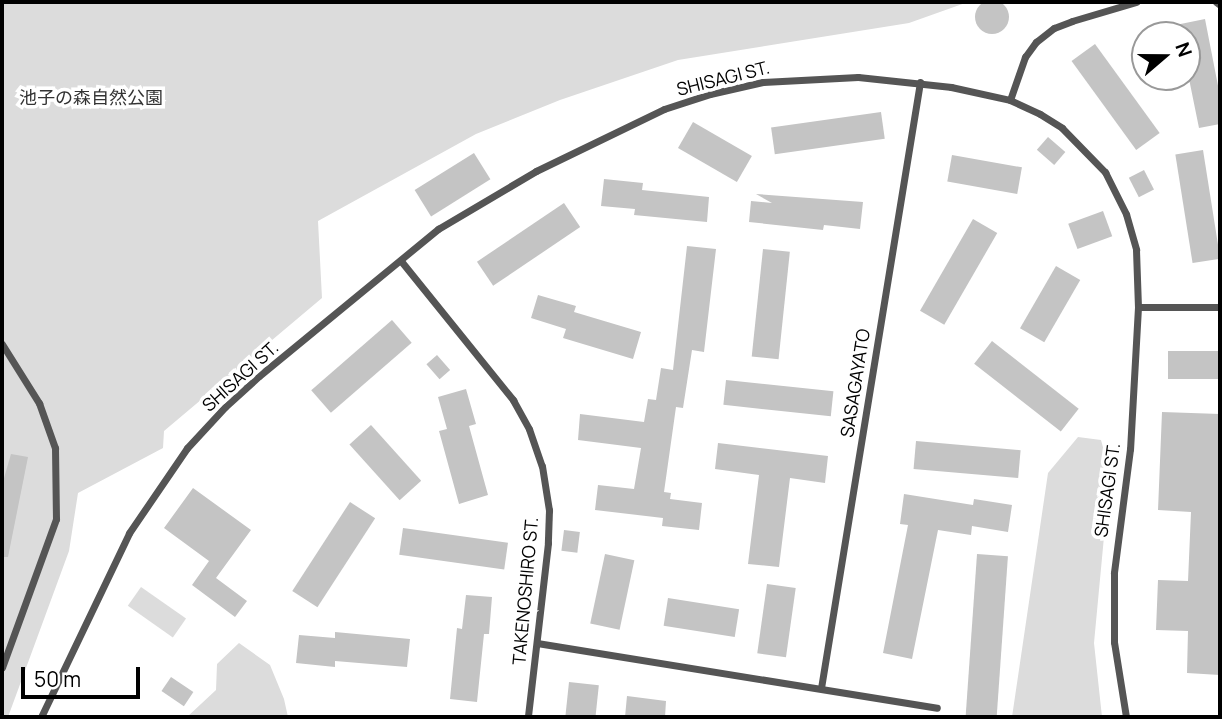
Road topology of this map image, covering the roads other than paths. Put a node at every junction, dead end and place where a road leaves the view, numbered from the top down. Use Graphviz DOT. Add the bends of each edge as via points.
graph roads {
  1 [pos="1136,2"];
  2 [pos="920,82"];
  3 [pos="1010,100"];
  4 [pos="401,261"];
  5 [pos="1138,307"];
  6 [pos="1220,307"];
  7 [pos="2,344"];
  8 [pos="537,643"];
  9 [pos="2,667"];
  10 [pos="821,688"];
  11 [pos="937,708"];
  12 [pos="41,717"];
  13 [pos="528,717"];
  14 [pos="1126,717"];
  1 -- 3 [label="lane" via="1072,21 1036,41 1025,57"];
  2 -- 3 [label="lane, SHISAGI ST."];
  2 -- 4 [label="lane, SHISAGI ST." via="812,77 710,93 611,133 486,198 438,229"];
  2 -- 10 [label="lane, SASAGAYATO"];
  3 -- 5 [label="lane, SHISAGI ST." via="1062,128 1105,172 1126,214 1136,250"];
  4 -- 8 [label="lane, TAKENOSHIRO ST." via="492,371 529,429 549,510"];
  4 -- 12 [label="lane, SHISAGI ST." via="259,376 187,448 129,533"];
  5 -- 6 [label="lane"];
  5 -- 14 [label="lane, SHISAGI ST." via="1130,449 1114,573 1114,642"];
  7 -- 9 [label="lane" via="39,403 55,448 56,519"];
  8 -- 10 [label="lane"];
  8 -- 13 [label="lane, TAKENOSHIRO ST."];
  10 -- 11 [label="lane"];
}
